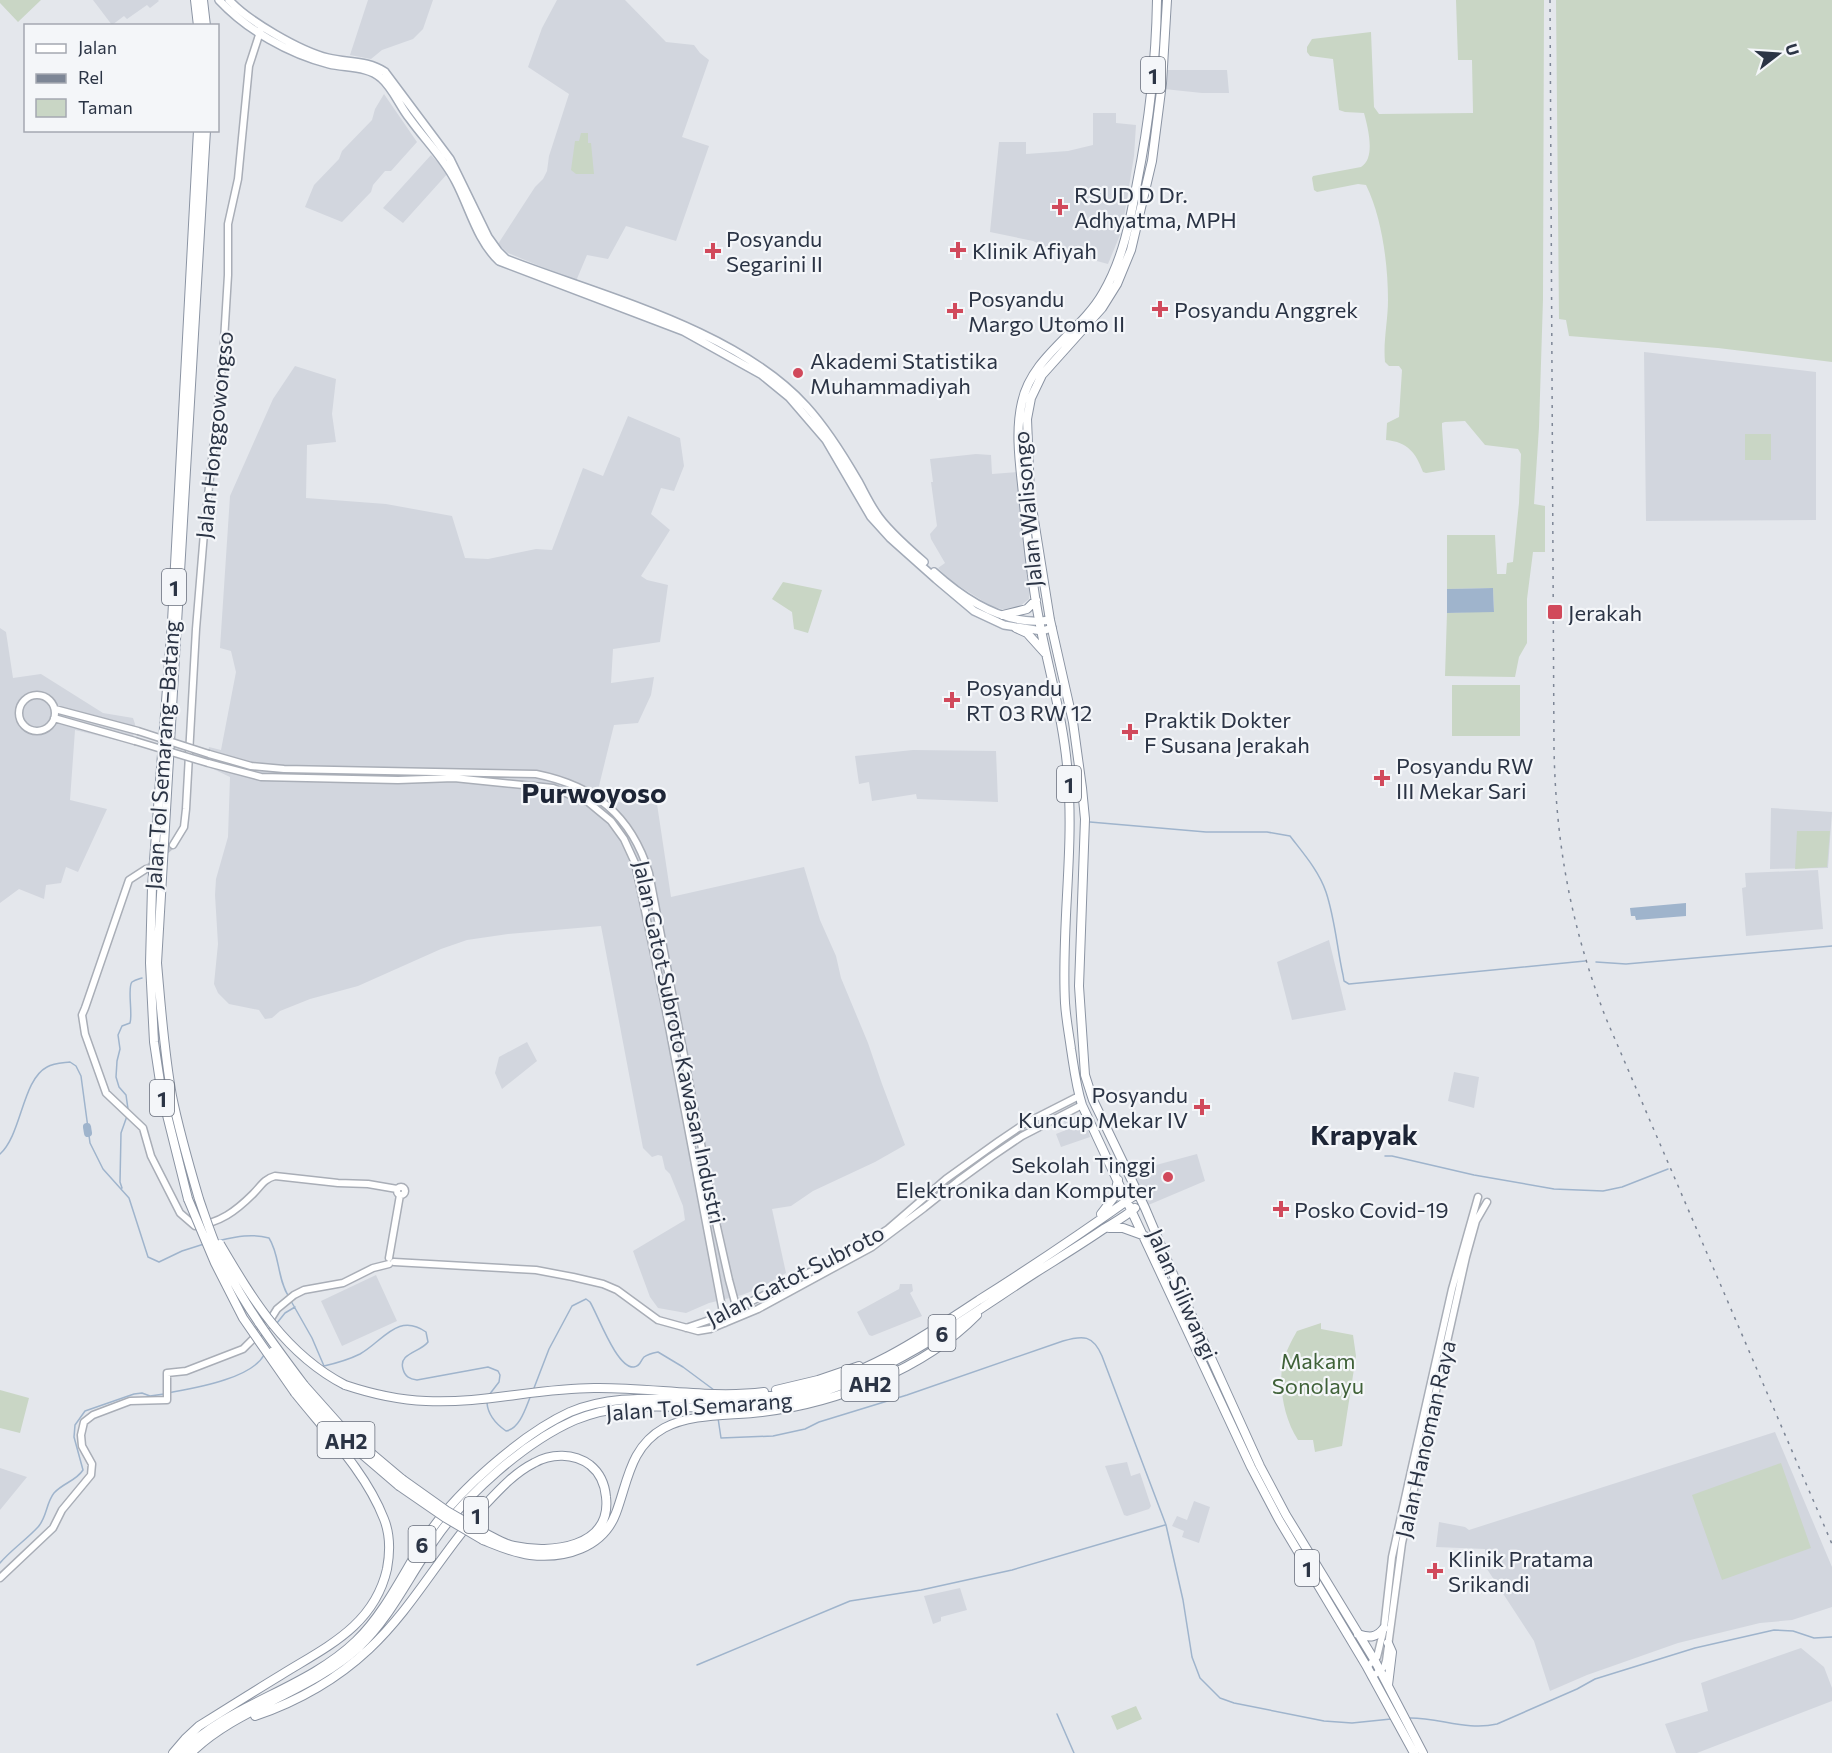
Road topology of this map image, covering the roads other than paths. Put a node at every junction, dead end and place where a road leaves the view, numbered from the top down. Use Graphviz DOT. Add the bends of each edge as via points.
graph roads {
  1 [pos="195,0"];
  2 [pos="203,0"];
  3 [pos="219,0"];
  4 [pos="229,0"];
  5 [pos="1157,0"];
  6 [pos="1167,0"];
  7 [pos="198,24"];
  8 [pos="206,24"];
  9 [pos="261,29"];
  10 [pos="198,132"];
  11 [pos="206,132"];
  12 [pos="201,161"];
  13 [pos="774,380"];
  14 [pos="1023,449"];
  15 [pos="1036,600"];
  16 [pos="1003,615"];
  17 [pos="1039,622"];
  18 [pos="1051,624"];
  19 [pos="1016,628"];
  20 [pos="1042,632"];
  21 [pos="1047,656"];
  22 [pos="55,709"];
  23 [pos="54,718"];
  24 [pos="173,845"];
  25 [pos="146,868"];
  26 [pos="154,963"];
  27 [pos="1089,1092"];
  28 [pos="1080,1096"];
  29 [pos="1093,1100"];
  30 [pos="1082,1105"];
  31 [pos="1118,1179"];
  32 [pos="1138,1193"];
  33 [pos="1478,1197"];
  34 [pos="1128,1200"];
  35 [pos="1142,1202"];
  36 [pos="1487,1202"];
  37 [pos="1133,1211"];
  38 [pos="1090,1226"];
  39 [pos="209,1227"];
  40 [pos="1103,1230"];
  41 [pos="1145,1236"];
  42 [pos="391,1261"];
  43 [pos="737,1308"];
  44 [pos="724,1315"];
  45 [pos="740,1317"];
  46 [pos="725,1323"];
  47 [pos="685,1328"];
  48 [pos="893,1355"];
  49 [pos="299,1389"];
  50 [pos="695,1403"];
  51 [pos="731,1407"];
  52 [pos="484,1537"];
  53 [pos="0,1578"];
  54 [pos="1384,1628"];
  55 [pos="1358,1634"];
  56 [pos="1389,1643"];
  57 [pos="1375,1661"];
  58 [pos="1367,1666"];
  59 [pos="1379,1671"];
  60 [pos="1372,1677"];
  61 [pos="1388,1686"];
  62 [pos="1396,1711"];
  63 [pos="231,1724"];
  64 [pos="1404,1727"];
  65 [pos="174,1753"];
  66 [pos="181,1753"];
  67 [pos="191,1753"];
  68 [pos="1414,1753"];
  69 [pos="1423,1753"];
  1 -- 7 [label="highway"];
  2 -- 8 [label="highway"];
  3 -- 9 [label="main road"];
  4 -- 9 [label="main road"];
  5 -- 14 [label="highway, Jalan Walisongo / 1" via="1145,150 1124,245 1094,308 1047,357 1027,385 1021,406"];
  6 -- 14 [label="highway, Jalan Walisongo / 1" via="1152,161 1131,250 1102,308 1035,386"];
  9 -- 13 [label="main road" via="307,58 332,65 365,67 384,80 410,119 435,144 481,238 500,261 683,331"];
  9 -- 24 [label="street, Jalan Honggowongso" via="249,66 238,179 228,224 223,357 196,629 186,809 184,827"];
  10 -- 12 [label="highway, Jalan Tol Semarang–Batang / 1"];
  11 -- 12 [label="highway, Jalan Tol Semarang–Batang / 1"];
  12 -- 26 [label="highway, Jalan Tol Semarang–Batang / 1"];
  13 -- 16 [label="main road" via="799,398 825,429 876,515 938,575 977,605"];
  13 -- 19 [label="main road" via="826,440 871,518 890,538 974,611"];
  14 -- 15 [label="highway, Jalan Walisongo / 1" via="1030,566"];
  14 -- 18 [label="highway, Jalan Walisongo / 1"];
  15 -- 16 [label="highway" via="1027,609"];
  15 -- 17 [label="highway, Jalan Walisongo / 1"];
  16 -- 17 [label="main road"];
  17 -- 18 [label="main road"];
  17 -- 20 [label="highway, Jalan Siliwangi / 1"];
  18 -- 20 [label="main road"];
  18 -- 27 [label="highway, Jalan Siliwangi / 1" via="1073,722 1083,798 1079,986"];
  19 -- 20 [label="main road"];
  19 -- 21 [label="highway" via="1027,633"];
  20 -- 21 [label="highway, Jalan Siliwangi / 1"];
  21 -- 28 [label="highway, Jalan Siliwangi / 1" via="1068,778 1065,1003"];
  22 -- 23 [label="street"];
  22 -- 23 [label="street" via="46,697 36,695 26,699 19,712 25,725 34,730 48,727"];
  22 -- 43 [label="street, Jalan Gatot Subroto Kawasan Industri, bridge" via="251,766 536,774 570,782 614,810 634,837 649,873 717,1227"];
  23 -- 44 [label="street, Jalan Gatot Subroto Kawasan Industri, bridge" via="261,777 454,778 553,788 588,802 611,821 635,863"];
  25 -- 42 [label="street" via="129,880 82,1015 106,1093 143,1128 151,1156 180,1213 195,1226 228,1216 266,1179 275,1176 368,1184 399,1192"];
  26 -- 39 [label="highway, Jalan Tol Semarang–Batang / 1, bridge" via="181,1140"];
  26 -- 49 [label="highway, Jalan Tol Semarang–Batang / 1, bridge" via="150,993 154,1042 162,1095 188,1199 249,1328"];
  27 -- 28 [label="highway"];
  27 -- 29 [label="highway, Jalan Siliwangi / 1"];
  28 -- 30 [label="highway, Jalan Siliwangi / 1"];
  28 -- 43 [label="street, Jalan Gatot Subroto" via="999,1141 861,1246"];
  29 -- 30 [label="highway"];
  29 -- 32 [label="highway, Jalan Siliwangi / 1"];
  30 -- 31 [label="highway, Jalan Siliwangi / 1"];
  30 -- 45 [label="street, Jalan Gatot Subroto" via="1022,1136 872,1247"];
  31 -- 34 [label="highway, Jalan Siliwangi / 1"];
  31 -- 38 [label="highway" via="1114,1197"];
  32 -- 34 [label="highway, Jalan Tol Semarang / 6"];
  32 -- 35 [label="highway, Jalan Siliwangi / 1"];
  33 -- 54 [label="street, Jalan Hanoman Raya" via="1452,1289 1392,1557"];
  34 -- 37 [label="highway, Jalan Siliwangi / 1"];
  34 -- 38 [label="highway, Jalan Tol Semarang / 6"];
  35 -- 37 [label="highway, Jalan Tol Semarang / 6"];
  35 -- 55 [label="highway, Jalan Siliwangi / 1" via="1260,1466"];
  36 -- 56 [label="street, Jalan Hanoman Raya" via="1476,1221 1466,1257 1404,1532"];
  37 -- 40 [label="highway, Jalan Tol Semarang / 6"];
  37 -- 41 [label="highway, Jalan Siliwangi / 1"];
  38 -- 48 [label="highway, Jalan Tol Semarang / 6"];
  39 -- 48 [label="highway, bridge" via="279,1334 314,1367 345,1385 395,1398 472,1400 594,1388 761,1393"];
  39 -- 49 [label="highway, 1, bridge" via="221,1259"];
  40 -- 41 [label="highway" via="1122,1228"];
  40 -- 51 [label="highway, Jalan Tol Semarang / 6" via="873,1374 789,1402"];
  41 -- 58 [label="highway, Jalan Siliwangi / 1" via="1251,1467"];
  42 -- 47 [label="street, Jalan Gatot Subroto" via="536,1270 573,1277 617,1290 658,1320"];
  42 -- 53 [label="street, Jalan Gatot Subroto" via="343,1283 304,1290 284,1303 243,1349 186,1371 167,1373 167,1400 130,1401 84,1422 82,1446 92,1464 91,1475 62,1510 53,1528"];
  43 -- 44 [label="street, Jalan Gatot Subroto"];
  43 -- 45 [label="street, Jalan Gatot Subroto Kawasan Industri"];
  44 -- 46 [label="street, Jalan Gatot Subroto Kawasan Industri"];
  44 -- 47 [label="street, Jalan Gatot Subroto"];
  45 -- 46 [label="street, Jalan Gatot Subroto"];
  46 -- 47 [label="street, Jalan Gatot Subroto" via="698,1331"];
  48 -- 51 [label="highway, Jalan Tol Semarang / 6" via="818,1387"];
  49 -- 52 [label="highway, 1, bridge" via="400,1483"];
  49 -- 65 [label="highway, 1" via="378,1504 389,1541 385,1579 369,1610 346,1634 199,1726"];
  50 -- 51 [label="highway, Jalan Tol Semarang / 6"];
  50 -- 63 [label="highway, Jalan Tol Semarang / 6" via="601,1412 572,1422 533,1444 452,1517 386,1616 361,1645 308,1684"];
  50 -- 66 [label="highway, Jalan Tol Semarang / 6" via="619,1399 571,1412 535,1434 484,1473 447,1510 357,1640 306,1677 216,1724"];
  51 -- 52 [label="highway" via="664,1428 644,1444 632,1462 610,1527 589,1546 571,1553 529,1555 509,1551"];
  52 -- 63 [label="highway, 1" via="530,1549 551,1550 585,1540 593,1534 605,1512 604,1484 590,1465 577,1458 564,1455 534,1462 474,1517 387,1631 368,1650 317,1688"];
  54 -- 55 [label="highway" via="1371,1638"];
  54 -- 57 [label="street, Jalan Hanoman Raya"];
  55 -- 57 [label="highway, Jalan Siliwangi / 1"];
  56 -- 59 [label="street, Jalan Hanoman Raya"];
  56 -- 61 [label="highway" via="1392,1652"];
  57 -- 58 [label="street"];
  57 -- 59 [label="highway, Jalan Siliwangi / 1"];
  58 -- 60 [label="highway, Jalan Siliwangi / 1"];
  59 -- 60 [label="street, Jalan Hanoman Raya"];
  59 -- 61 [label="highway, Jalan Siliwangi / 1"];
  60 -- 62 [label="highway, Jalan Siliwangi / 1"];
  61 -- 62 [label="highway, Jalan Siliwangi / 1"];
  62 -- 64 [label="highway, Jalan Siliwangi / 1"];
  63 -- 67 [label="highway, Jalan Tol Semarang / 6"];
  64 -- 68 [label="highway, Jalan Siliwangi / 1"];
  64 -- 69 [label="highway, Jalan Siliwangi / 1"];
}
